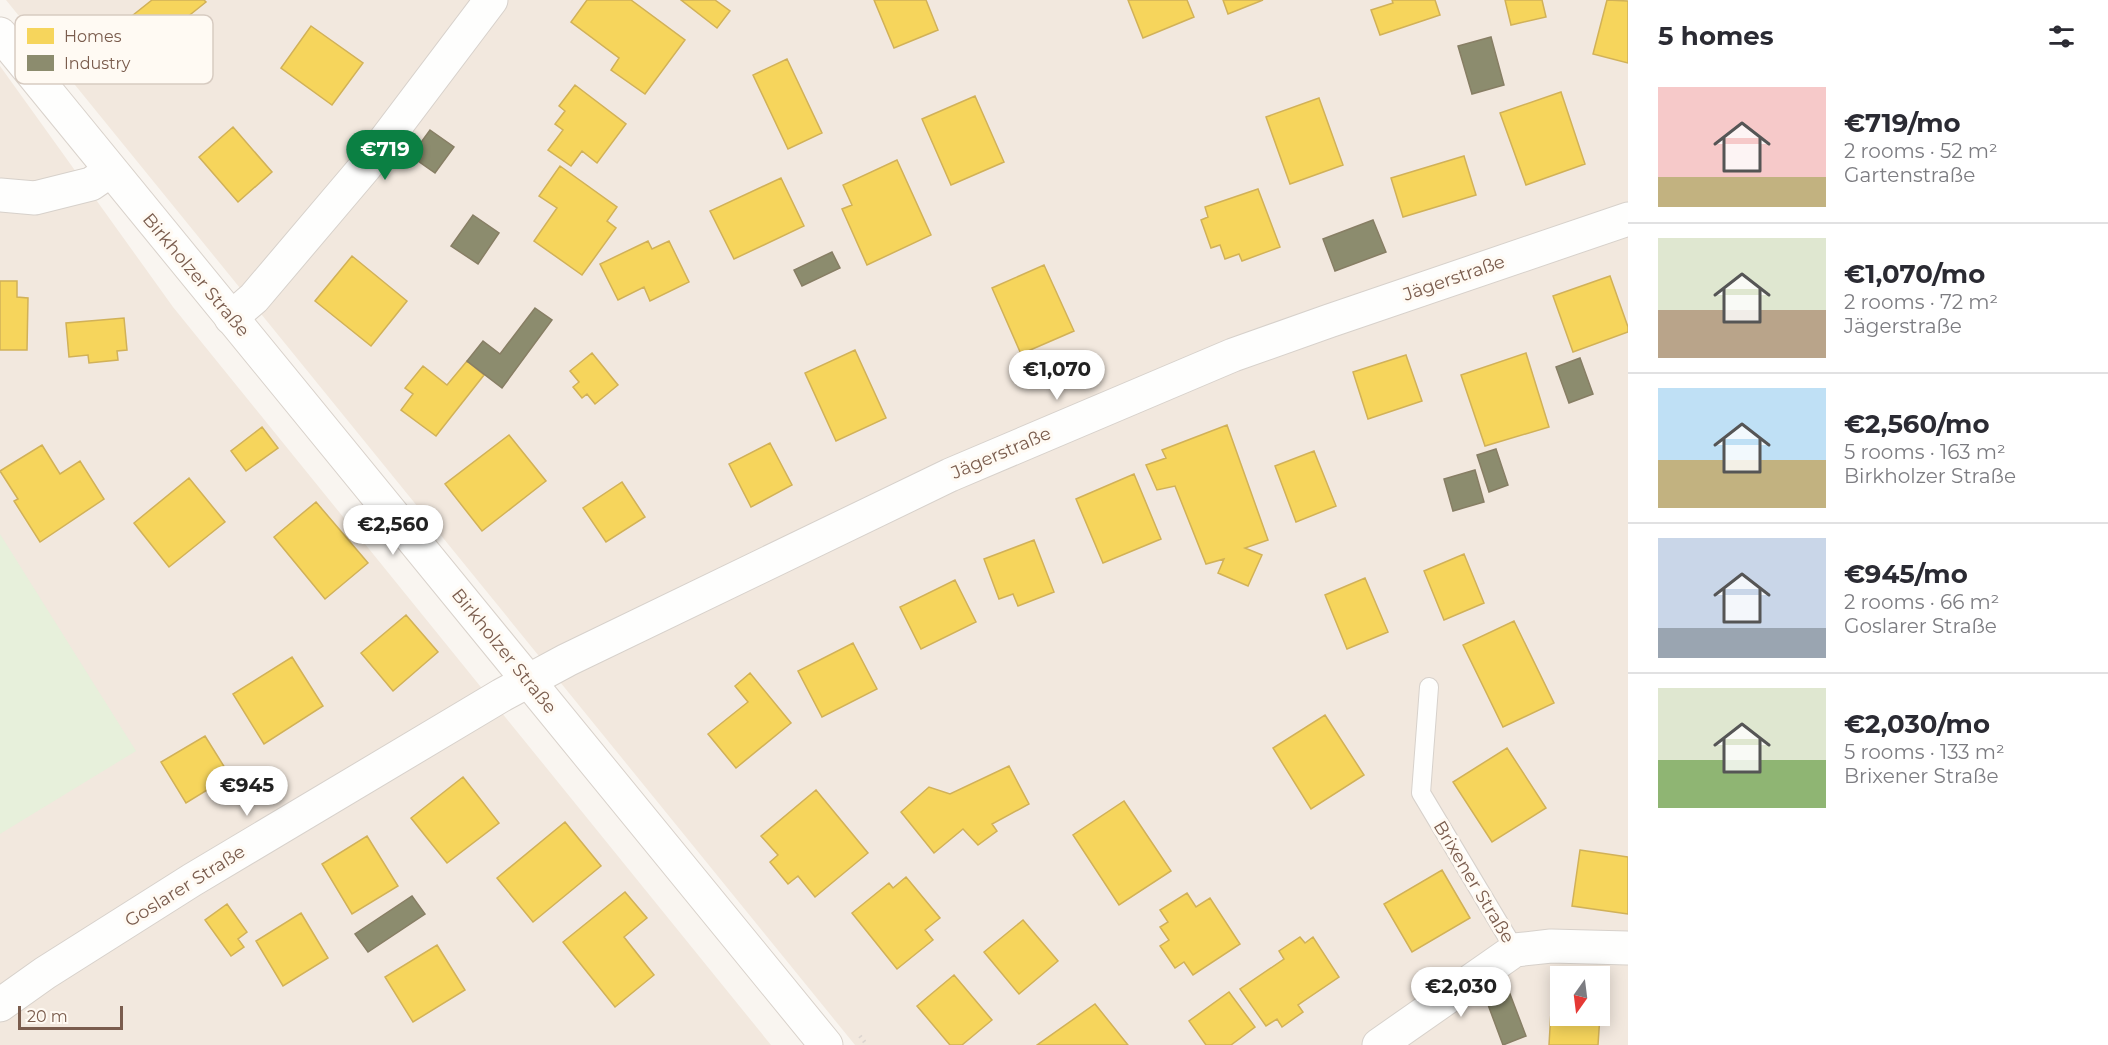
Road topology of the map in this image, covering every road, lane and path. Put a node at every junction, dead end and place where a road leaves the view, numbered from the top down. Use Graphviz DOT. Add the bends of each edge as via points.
graph roads {
  1 [pos="491,0"];
  2 [pos="0,34"];
  3 [pos="15,53"];
  4 [pos="40,84"];
  5 [pos="110,171"];
  6 [pos="0,195"];
  7 [pos="1628,219"];
  8 [pos="231,318"];
  9 [pos="527,681"];
  10 [pos="1430,687"];
  11 [pos="1628,948"];
  12 [pos="1515,950"];
  13 [pos="0,1005"];
  14 [pos="826,1045"];
  15 [pos="1379,1045"];
  1 -- 8 [label="street" via="365,166 254,298"];
  2 -- 3 [label="street, Birkholzer Straße"];
  4 -- 5 [label="street, Birkholzer Straße"];
  5 -- 6 [label="street" via="91,184 35,198"];
  5 -- 8 [label="street, Birkholzer Straße"];
  7 -- 9 [label="street, Jägerstraße" via="1233,355 1042,435 950,475"];
  8 -- 9 [label="street, Birkholzer Straße"];
  9 -- 13 [label="street, Goslarer Straße" via="192,880"];
  9 -- 14 [label="street, Birkholzer Straße"];
  10 -- 12 [label="lane, Brixener Straße" via="1421,793"];
  11 -- 12 [label="street" via="1551,946"];
  12 -- 15 [label="street, Brixener Straße"];
}
